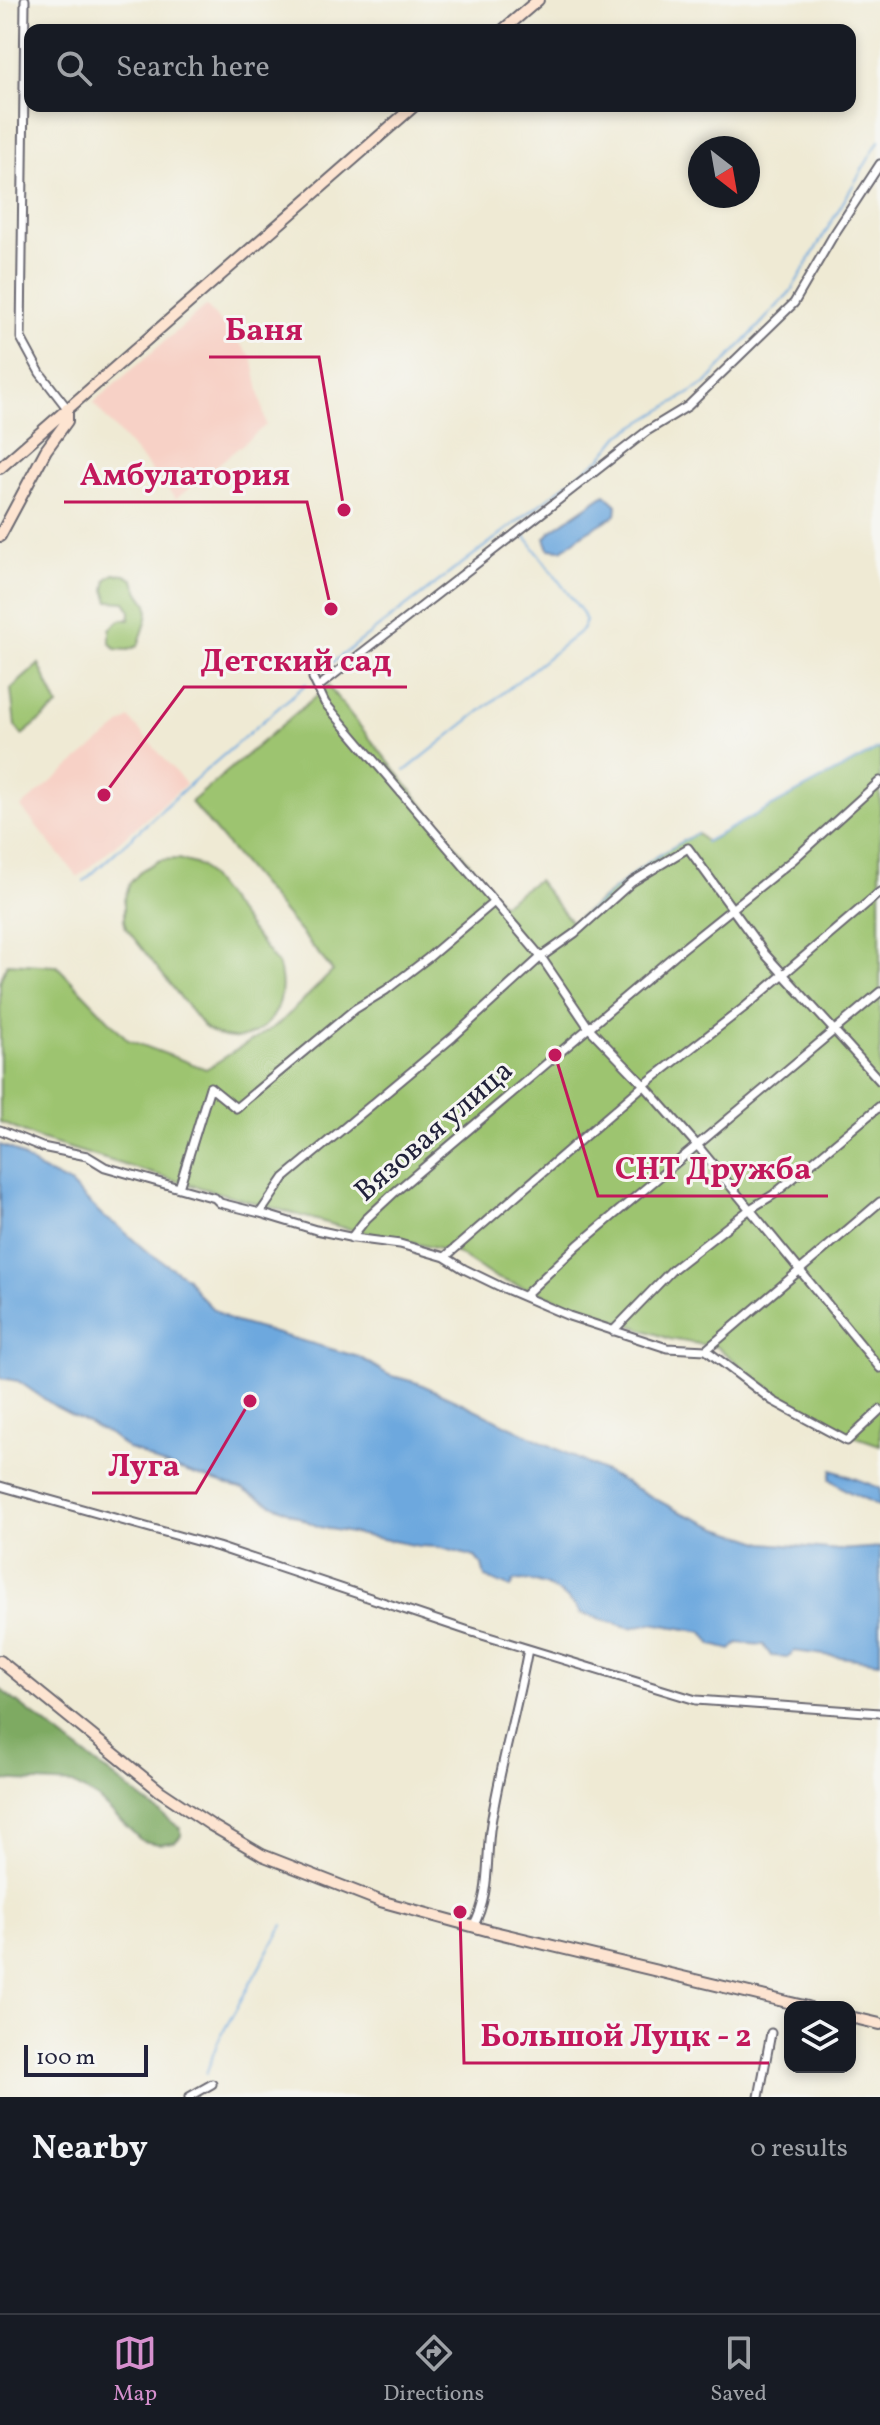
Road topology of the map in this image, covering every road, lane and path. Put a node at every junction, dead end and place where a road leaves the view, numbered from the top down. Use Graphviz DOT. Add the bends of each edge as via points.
graph roads {
  1 [pos="25,0"];
  2 [pos="538,0"];
  3 [pos="25,24"];
  4 [pos="510,24"];
  5 [pos="24,84"];
  6 [pos="407,112"];
  7 [pos="880,164"];
  8 [pos="67,408"];
  9 [pos="0,468"];
  10 [pos="0,536"];
  11 [pos="313,678"];
  12 [pos="318,687"];
  13 [pos="880,781"];
  14 [pos="880,892"];
  15 [pos="494,902"];
  16 [pos="733,910"];
  17 [pos="541,957"];
  18 [pos="782,974"];
  19 [pos="880,992"];
  20 [pos="588,1029"];
  21 [pos="833,1032"];
  22 [pos="880,1081"];
  23 [pos="644,1085"];
  24 [pos="880,1106"];
  25 [pos="0,1130"];
  26 [pos="697,1145"];
  27 [pos="179,1188"];
  28 [pos="880,1202"];
  29 [pos="750,1209"];
  30 [pos="260,1213"];
  31 [pos="351,1238"];
  32 [pos="445,1257"];
  33 [pos="801,1272"];
  34 [pos="524,1296"];
  35 [pos="613,1331"];
  36 [pos="706,1350"];
  37 [pos="880,1368"];
  38 [pos="880,1410"];
  39 [pos="0,1486"];
  40 [pos="528,1649"];
  41 [pos="0,1661"];
  42 [pos="880,1713"];
  43 [pos="473,1927"];
  44 [pos="784,2001"];
  45 [pos="856,2018"];
  46 [pos="880,2024"];
  47 [pos="771,2033"];
  48 [pos="212,2084"];
  49 [pos="189,2097"];
  50 [pos="759,2097"];
  1 -- 3 [label="street"];
  2 -- 4 [label="street"];
  5 -- 8 [label="street" via="21,338"];
  6 -- 8 [label="street"];
  7 -- 12 [label="street" via="794,303 725,372 688,406 647,431"];
  8 -- 9 [label="street"];
  8 -- 10 [label="street" via="67,421"];
  11 -- 12 [label="street"];
  12 -- 15 [label="street" via="325,703"];
  13 -- 16 [label="street, Вязовая улица"];
  14 -- 18 [label="street"];
  15 -- 17 [label="street"];
  15 -- 27 [label="street" via="236,1108 210,1087"];
  16 -- 17 [label="street" via="688,848 632,882"];
  16 -- 18 [label="street"];
  16 -- 20 [label="street, Вязовая улица"];
  17 -- 20 [label="street"];
  17 -- 30 [label="street" via="284,1178"];
  18 -- 21 [label="street"];
  18 -- 23 [label="street"];
  19 -- 21 [label="street"];
  20 -- 23 [label="street"];
  20 -- 31 [label="street, Вязовая улица" via="395,1192"];
  21 -- 22 [label="street"];
  21 -- 26 [label="street"];
  23 -- 26 [label="street"];
  23 -- 32 [label="street"];
  24 -- 29 [label="street"];
  25 -- 27 [label="street"];
  26 -- 29 [label="street"];
  26 -- 34 [label="street"];
  27 -- 30 [label="street"];
  28 -- 33 [label="street"];
  29 -- 33 [label="street"];
  29 -- 35 [label="street" via="672,1270"];
  30 -- 31 [label="street"];
  31 -- 32 [label="street"];
  32 -- 34 [label="street"];
  33 -- 36 [label="street"];
  33 -- 37 [label="street"];
  34 -- 35 [label="street"];
  35 -- 36 [label="street" via="667,1348"];
  36 -- 38 [label="street" via="773,1401 847,1441"];
  39 -- 40 [label="street" via="218,1547"];
  40 -- 42 [label="street" via="696,1700"];
  40 -- 43 [label="street" via="498,1789 481,1912"];
  41 -- 43 [label="street" via="160,1791 262,1855 380,1901"];
  43 -- 44 [label="street"];
  45 -- 46 [label="street"];
  47 -- 50 [label="street"];
  48 -- 49 [label="street"];
}
